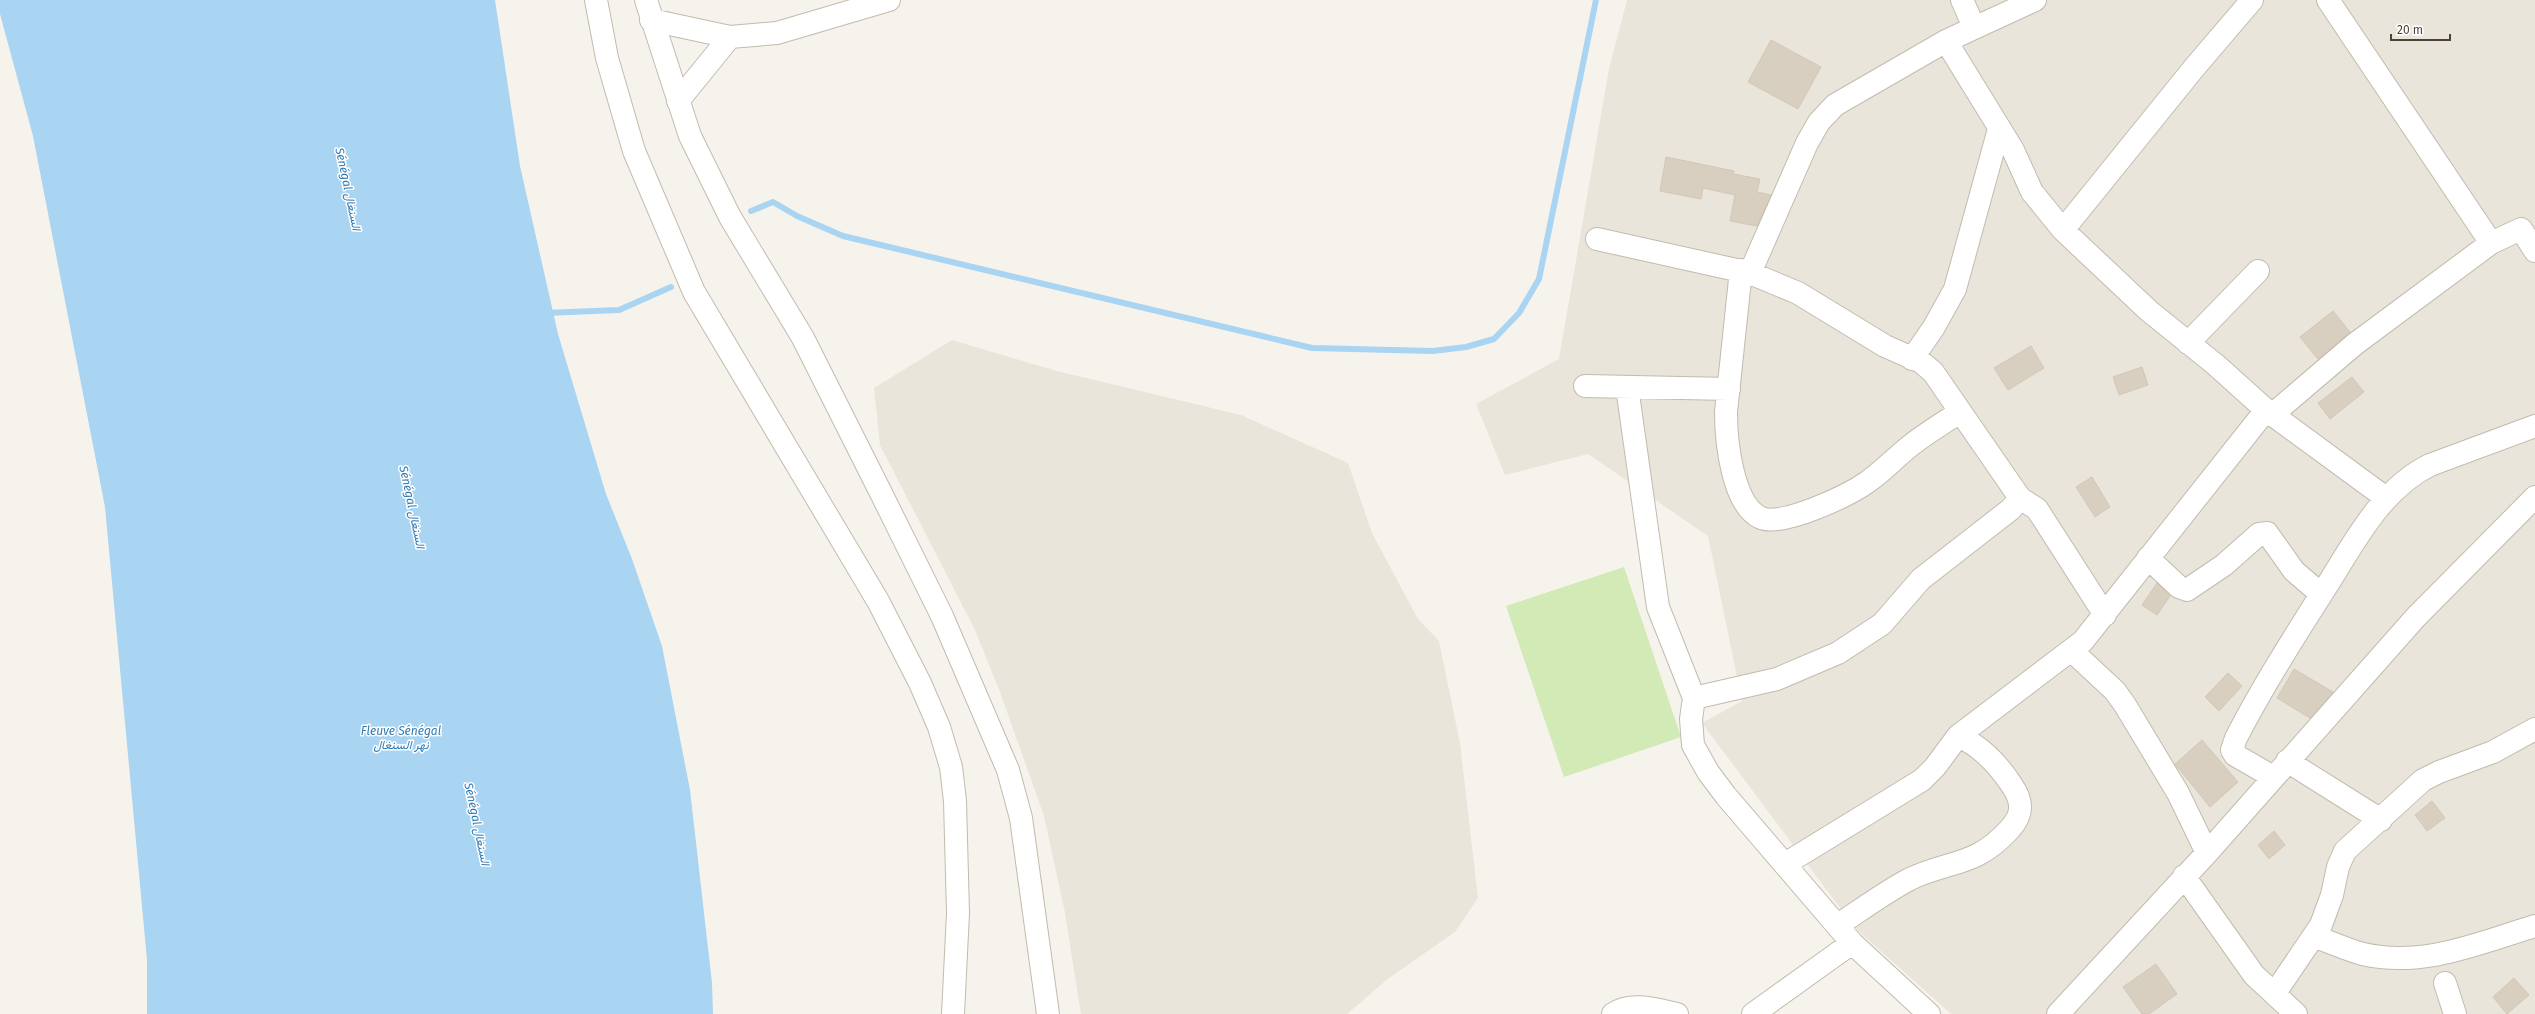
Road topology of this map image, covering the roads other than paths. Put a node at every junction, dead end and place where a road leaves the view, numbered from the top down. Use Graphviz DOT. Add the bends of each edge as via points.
graph roads {
  1 [pos="596,0"];
  2 [pos="889,0"];
  3 [pos="1962,0"];
  4 [pos="2035,0"];
  5 [pos="2252,0"];
  6 [pos="2328,0"];
  7 [pos="649,10"];
  8 [pos="1974,27"];
  9 [pos="730,37"];
  10 [pos="1946,41"];
  11 [pos="678,101"];
  12 [pos="1999,129"];
  13 [pos="2528,227"];
  14 [pos="2063,230"];
  15 [pos="1597,239"];
  16 [pos="2491,243"];
  17 [pos="2535,251"];
  18 [pos="1746,271"];
  19 [pos="2258,271"];
  20 [pos="2188,343"];
  21 [pos="1912,359"];
  22 [pos="1585,386"];
  23 [pos="1627,387"];
  24 [pos="1729,389"];
  25 [pos="1960,412"];
  26 [pos="2270,412"];
  27 [pos="2535,426"];
  28 [pos="2535,497"];
  29 [pos="2020,498"];
  30 [pos="2386,498"];
  31 [pos="2148,558"];
  32 [pos="2321,594"];
  33 [pos="2105,615"];
  34 [pos="2072,651"];
  35 [pos="1694,698"];
  36 [pos="2535,729"];
  37 [pos="1958,736"];
  38 [pos="2287,761"];
  39 [pos="2273,777"];
  40 [pos="2381,820"];
  41 [pos="2207,853"];
  42 [pos="1785,864"];
  43 [pos="2184,876"];
  44 [pos="1838,924"];
  45 [pos="2535,926"];
  46 [pos="2315,936"];
  47 [pos="1852,943"];
  48 [pos="2445,983"];
  49 [pos="2275,993"];
  50 [pos="953,1014"];
  51 [pos="1048,1014"];
  52 [pos="1613,1014"];
  53 [pos="1677,1014"];
  54 [pos="1753,1014"];
  55 [pos="1929,1014"];
  56 [pos="2058,1014"];
  57 [pos="2296,1014"];
  58 [pos="2454,1014"];
  1 -- 50 [label="street" via="607,58 634,151 694,292 878,602 920,683 939,727 951,767 956,801 958,913"];
  2 -- 9 [label="street" via="777,33"];
  3 -- 8 [label="street"];
  4 -- 8 [label="street"];
  5 -- 14 [label="street"];
  6 -- 16 [label="street"];
  7 -- 9 [label="street"];
  7 -- 11 [label="street"];
  8 -- 10 [label="street"];
  9 -- 11 [label="street"];
  10 -- 12 [label="street"];
  10 -- 18 [label="street" via="1835,105 1819,122"];
  11 -- 51 [label="street" via="690,136 730,218 803,338 942,616 1008,770 1021,818"];
  12 -- 14 [label="street" via="2013,150 2032,192"];
  12 -- 21 [label="street" via="1955,289"];
  13 -- 16 [label="street"];
  13 -- 17 [label="street"];
  14 -- 20 [label="street" via="2139,302"];
  15 -- 18 [label="street"];
  16 -- 26 [label="street" via="2355,344"];
  18 -- 21 [label="street" via="1798,293 1875,340"];
  18 -- 24 [label="street"];
  19 -- 20 [label="street"];
  20 -- 26 [label="street"];
  21 -- 25 [label="street" via="1928,366"];
  22 -- 23 [label="street"];
  23 -- 24 [label="street"];
  23 -- 35 [label="street" via="1658,607"];
  24 -- 25 [label="street" via="1726,436 1742,497 1761,518 1774,519 1810,512 1865,484 1910,445"];
  25 -- 29 [label="street"];
  26 -- 30 [label="street"];
  26 -- 31 [label="street"];
  27 -- 30 [label="street" via="2430,465 2416,472"];
  28 -- 38 [label="street" via="2416,617"];
  29 -- 33 [label="street" via="2037,509"];
  29 -- 35 [label="street" via="2011,509 1921,579 1887,619 1856,642 1838,653 1777,680"];
  30 -- 32 [label="street"];
  31 -- 32 [label="street" via="2182,589 2187,590 2224,564 2259,534 2267,533 2294,571"];
  31 -- 33 [label="street"];
  32 -- 39 [label="street" via="2273,670 2232,750 2240,759"];
  33 -- 34 [label="street"];
  34 -- 37 [label="street" via="2019,687"];
  34 -- 41 [label="street" via="2115,691 2126,705 2178,792"];
  35 -- 42 [label="street" via="1691,719 1693,746 1708,772"];
  36 -- 40 [label="street" via="2493,752 2423,780"];
  37 -- 42 [label="street" via="1922,780"];
  37 -- 44 [label="street" via="1973,743 1989,756 2009,781 2021,803 2022,810 2017,821 2000,840 1981,854 1910,879"];
  38 -- 39 [label="street"];
  38 -- 40 [label="street"];
  39 -- 41 [label="street"];
  40 -- 46 [label="street" via="2341,857 2329,905"];
  41 -- 43 [label="street"];
  42 -- 44 [label="street"];
  43 -- 49 [label="street" via="2254,975"];
  43 -- 56 [label="street"];
  44 -- 47 [label="street"];
  45 -- 46 [label="street" via="2429,958 2389,958 2363,954"];
  46 -- 49 [label="street"];
  47 -- 54 [label="street"];
  47 -- 55 [label="street"];
  48 -- 58 [label="street"];
  49 -- 57 [label="street"];
  52 -- 53 [label="street" via="1618,1010 1645,1007"];
}
